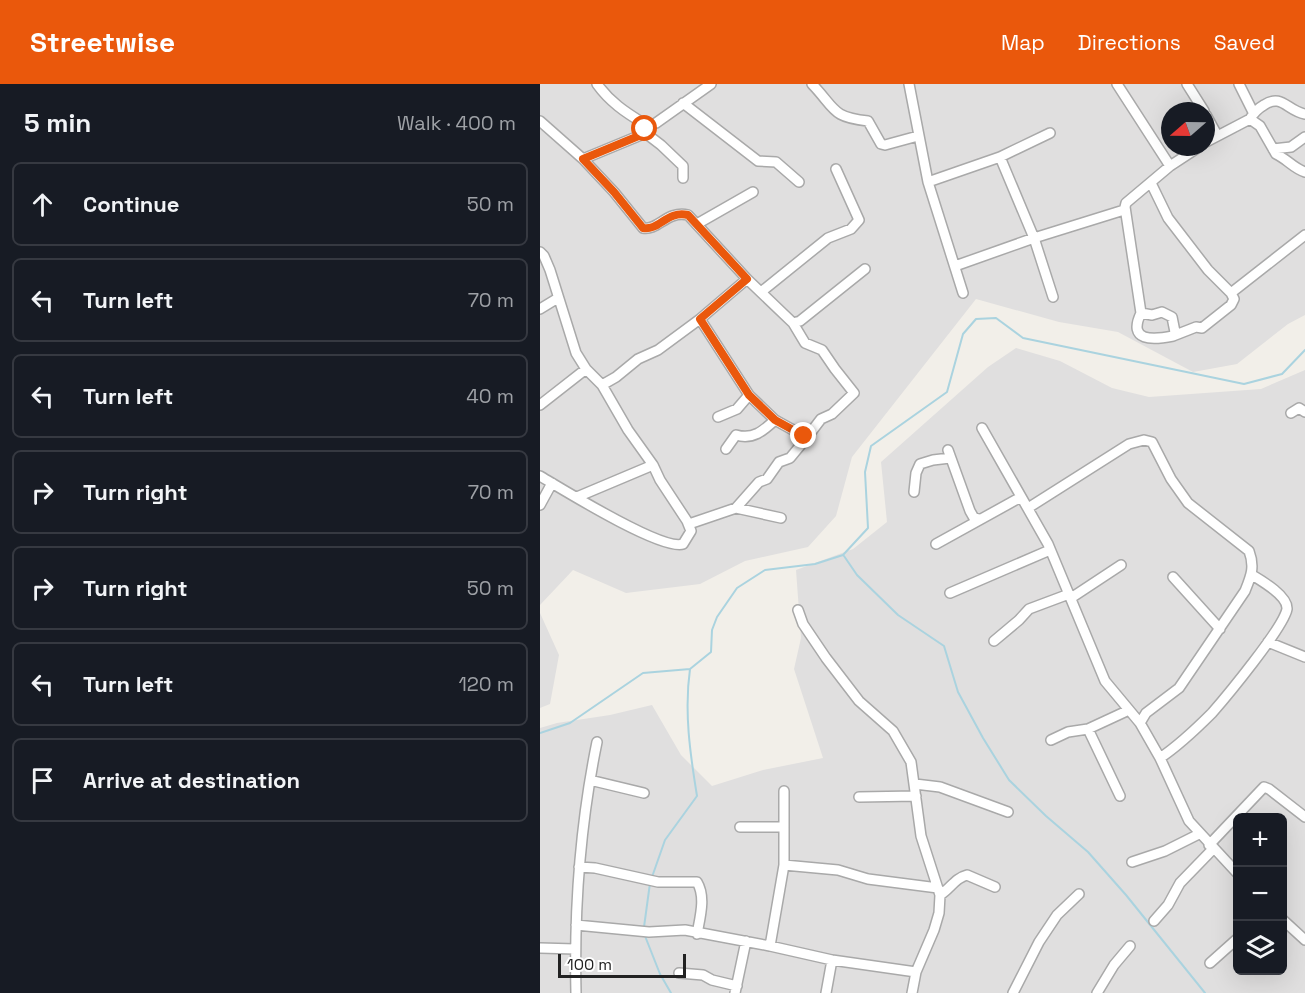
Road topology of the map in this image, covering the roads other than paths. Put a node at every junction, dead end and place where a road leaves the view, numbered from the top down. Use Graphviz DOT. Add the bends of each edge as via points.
graph roads {
  1 [pos="597,84"];
  2 [pos="711,84"];
  3 [pos="812,84"];
  4 [pos="909,84"];
  5 [pos="1118,84"];
  6 [pos="1187,84"];
  7 [pos="1239,84"];
  8 [pos="1198,102"];
  9 [pos="683,103"];
  10 [pos="1305,114"];
  11 [pos="1252,115"];
  12 [pos="541,123"];
  13 [pos="644,129"];
  14 [pos="1215,131"];
  15 [pos="1050,133"];
  16 [pos="1217,135"];
  17 [pos="918,136"];
  18 [pos="1305,137"];
  19 [pos="1273,149"];
  20 [pos="1185,156"];
  21 [pos="1000,157"];
  22 [pos="583,159"];
  23 [pos="1170,166"];
  24 [pos="836,170"];
  25 [pos="1305,172"];
  26 [pos="683,178"];
  27 [pos="928,182"];
  28 [pos="799,183"];
  29 [pos="1151,183"];
  30 [pos="753,192"];
  31 [pos="1124,210"];
  32 [pos="697,224"];
  33 [pos="1305,234"];
  34 [pos="1034,238"];
  35 [pos="540,252"];
  36 [pos="955,266"];
  37 [pos="865,269"];
  38 [pos="747,279"];
  39 [pos="761,292"];
  40 [pos="963,292"];
  41 [pos="1231,293"];
  42 [pos="1053,297"];
  43 [pos="558,298"];
  44 [pos="540,309"];
  45 [pos="1141,312"];
  46 [pos="700,319"];
  47 [pos="793,323"];
  48 [pos="1173,336"];
  49 [pos="586,369"];
  50 [pos="602,385"];
  51 [pos="749,395"];
  52 [pos="540,405"];
  53 [pos="1305,412"];
  54 [pos="1291,413"];
  55 [pos="718,417"];
  56 [pos="775,420"];
  57 [pos="982,428"];
  58 [pos="804,436"];
  59 [pos="726,449"];
  60 [pos="653,465"];
  61 [pos="540,476"];
  62 [pos="552,483"];
  63 [pos="914,492"];
  64 [pos="1022,497"];
  65 [pos="577,498"];
  66 [pos="540,505"];
  67 [pos="736,508"];
  68 [pos="1028,508"];
  69 [pos="782,518"];
  70 [pos="979,519"];
  71 [pos="689,524"];
  72 [pos="936,544"];
  73 [pos="1050,550"];
  74 [pos="1121,565"];
  75 [pos="1252,575"];
  76 [pos="1173,577"];
  77 [pos="950,593"];
  78 [pos="1070,596"];
  79 [pos="798,610"];
  80 [pos="1220,629"];
  81 [pos="994,641"];
  82 [pos="1268,642"];
  83 [pos="1305,657"];
  84 [pos="1129,710"];
  85 [pos="1140,723"];
  86 [pos="1088,729"];
  87 [pos="1051,740"];
  88 [pos="597,742"];
  89 [pos="1160,758"];
  90 [pos="590,780"];
  91 [pos="915,784"];
  92 [pos="783,791"];
  93 [pos="644,793"];
  94 [pos="916,796"];
  95 [pos="1120,796"];
  96 [pos="859,797"];
  97 [pos="1008,812"];
  98 [pos="1305,817"];
  99 [pos="740,827"];
  100 [pos="784,827"];
  101 [pos="1199,834"];
  102 [pos="1211,847"];
  103 [pos="1131,862"];
  104 [pos="784,864"];
  105 [pos="579,867"];
  106 [pos="1233,869"];
  107 [pos="994,887"];
  108 [pos="939,892"];
  109 [pos="1079,894"];
  110 [pos="1154,921"];
  111 [pos="1284,921"];
  112 [pos="576,925"];
  113 [pos="697,934"];
  114 [pos="1305,940"];
  115 [pos="746,941"];
  116 [pos="1233,942"];
  117 [pos="770,946"];
  118 [pos="1130,946"];
  119 [pos="540,948"];
  120 [pos="575,950"];
  121 [pos="832,960"];
  122 [pos="1210,963"];
  123 [pos="916,972"];
  124 [pos="679,973"];
  125 [pos="736,990"];
  126 [pos="576,993"];
  127 [pos="826,993"];
  128 [pos="912,993"];
  129 [pos="1013,993"];
  130 [pos="1097,993"];
  1 -- 13 [label="street" via="619,109 643,123"];
  2 -- 9 [label="street"];
  3 -- 17 [label="street" via="838,114 868,121 881,144"];
  4 -- 17 [label="street"];
  5 -- 23 [label="street"];
  6 -- 8 [label="street"];
  7 -- 11 [label="street"];
  9 -- 13 [label="street"];
  9 -- 28 [label="street" via="758,160 776,162"];
  10 -- 11 [label="street" via="1275,100"];
  11 -- 16 [label="street"];
  11 -- 19 [label="street"];
  12 -- 22 [label="street"];
  13 -- 22 [label="street"];
  13 -- 26 [label="street" via="683,166"];
  14 -- 16 [label="street"];
  15 -- 21 [label="street"];
  17 -- 27 [label="street"];
  18 -- 19 [label="street" via="1291,147"];
  19 -- 25 [label="street" via="1294,168"];
  20 -- 23 [label="street"];
  21 -- 27 [label="street"];
  21 -- 34 [label="street"];
  22 -- 32 [label="street" via="643,228 649,229 680,213"];
  23 -- 29 [label="street"];
  24 -- 39 [label="street" via="859,220 851,229 828,238"];
  27 -- 36 [label="street"];
  29 -- 31 [label="street" via="1126,203"];
  29 -- 41 [label="street" via="1167,218"];
  30 -- 32 [label="street"];
  31 -- 34 [label="street"];
  31 -- 45 [label="street"];
  32 -- 38 [label="street"];
  33 -- 41 [label="street"];
  34 -- 36 [label="street"];
  34 -- 42 [label="street"];
  35 -- 43 [label="street"];
  36 -- 40 [label="street"];
  37 -- 47 [label="street"];
  38 -- 39 [label="street"];
  38 -- 46 [label="street"];
  39 -- 47 [label="street"];
  41 -- 48 [label="street" via="1231,305 1202,328"];
  43 -- 44 [label="street"];
  43 -- 49 [label="street" via="576,353"];
  45 -- 48 [label="street" via="1167,313 1172,317"];
  45 -- 48 [label="street" via="1138,330 1144,338"];
  46 -- 50 [label="street"];
  46 -- 51 [label="street"];
  47 -- 58 [label="street" via="805,343 822,350 854,393"];
  49 -- 50 [label="street"];
  49 -- 52 [label="street"];
  50 -- 60 [label="street"];
  51 -- 55 [label="street" via="737,409"];
  51 -- 56 [label="street"];
  53 -- 54 [label="street" via="1299,408"];
  56 -- 58 [label="street"];
  56 -- 59 [label="street" via="753,436 736,435"];
  57 -- 64 [label="street"];
  58 -- 67 [label="street" via="790,458 779,462"];
  60 -- 65 [label="street"];
  60 -- 71 [label="street"];
  61 -- 62 [label="street"];
  62 -- 65 [label="street"];
  62 -- 66 [label="street"];
  63 -- 70 [label="street" via="915,473 920,464 949,454 970,511"];
  64 -- 68 [label="street"];
  64 -- 70 [label="street"];
  65 -- 71 [label="street" via="673,545 683,544 691,531"];
  67 -- 69 [label="street"];
  67 -- 71 [label="street"];
  68 -- 73 [label="street"];
  68 -- 75 [label="street" via="1129,444 1148,440 1188,503 1249,551"];
  70 -- 72 [label="street"];
  73 -- 77 [label="street"];
  73 -- 78 [label="street"];
  74 -- 78 [label="street"];
  75 -- 80 [label="street"];
  75 -- 82 [label="street" via="1270,586 1286,604 1280,624"];
  76 -- 80 [label="street"];
  78 -- 81 [label="street" via="1029,609"];
  78 -- 84 [label="street" via="1105,681"];
  79 -- 91 [label="street" via="820,650 859,701 893,731 911,762"];
  80 -- 85 [label="street" via="1179,688 1146,713"];
  82 -- 83 [label="street"];
  82 -- 89 [label="street" via="1212,713"];
  84 -- 85 [label="street"];
  84 -- 86 [label="street"];
  85 -- 89 [label="street"];
  86 -- 87 [label="street"];
  86 -- 95 [label="street"];
  88 -- 90 [label="street"];
  89 -- 101 [label="street"];
  90 -- 93 [label="street"];
  90 -- 105 [label="street"];
  91 -- 94 [label="street"];
  91 -- 97 [label="street" via="940,787"];
  92 -- 100 [label="street"];
  94 -- 96 [label="street"];
  94 -- 108 [label="street" via="921,837"];
  98 -- 102 [label="street" via="1264,787"];
  99 -- 100 [label="street"];
  100 -- 104 [label="street"];
  101 -- 102 [label="street"];
  101 -- 103 [label="street"];
  102 -- 106 [label="street"];
  102 -- 110 [label="street"];
  104 -- 108 [label="street" via="838,870"];
  104 -- 117 [label="street"];
  105 -- 112 [label="street"];
  105 -- 113 [label="street" via="658,882 697,882 702,902"];
  107 -- 108 [label="street" via="967,875"];
  108 -- 123 [label="street" via="939,913"];
  109 -- 129 [label="street" via="1057,915"];
  111 -- 114 [label="street"];
  112 -- 113 [label="street" via="649,932 685,930"];
  112 -- 120 [label="street"];
  113 -- 115 [label="street"];
  115 -- 117 [label="street"];
  115 -- 125 [label="street"];
  116 -- 122 [label="street"];
  117 -- 121 [label="street"];
  118 -- 130 [label="street"];
  119 -- 120 [label="street"];
  120 -- 126 [label="street"];
  121 -- 123 [label="street"];
  121 -- 127 [label="street"];
  123 -- 128 [label="street"];
  124 -- 125 [label="street" via="703,975"];
}
